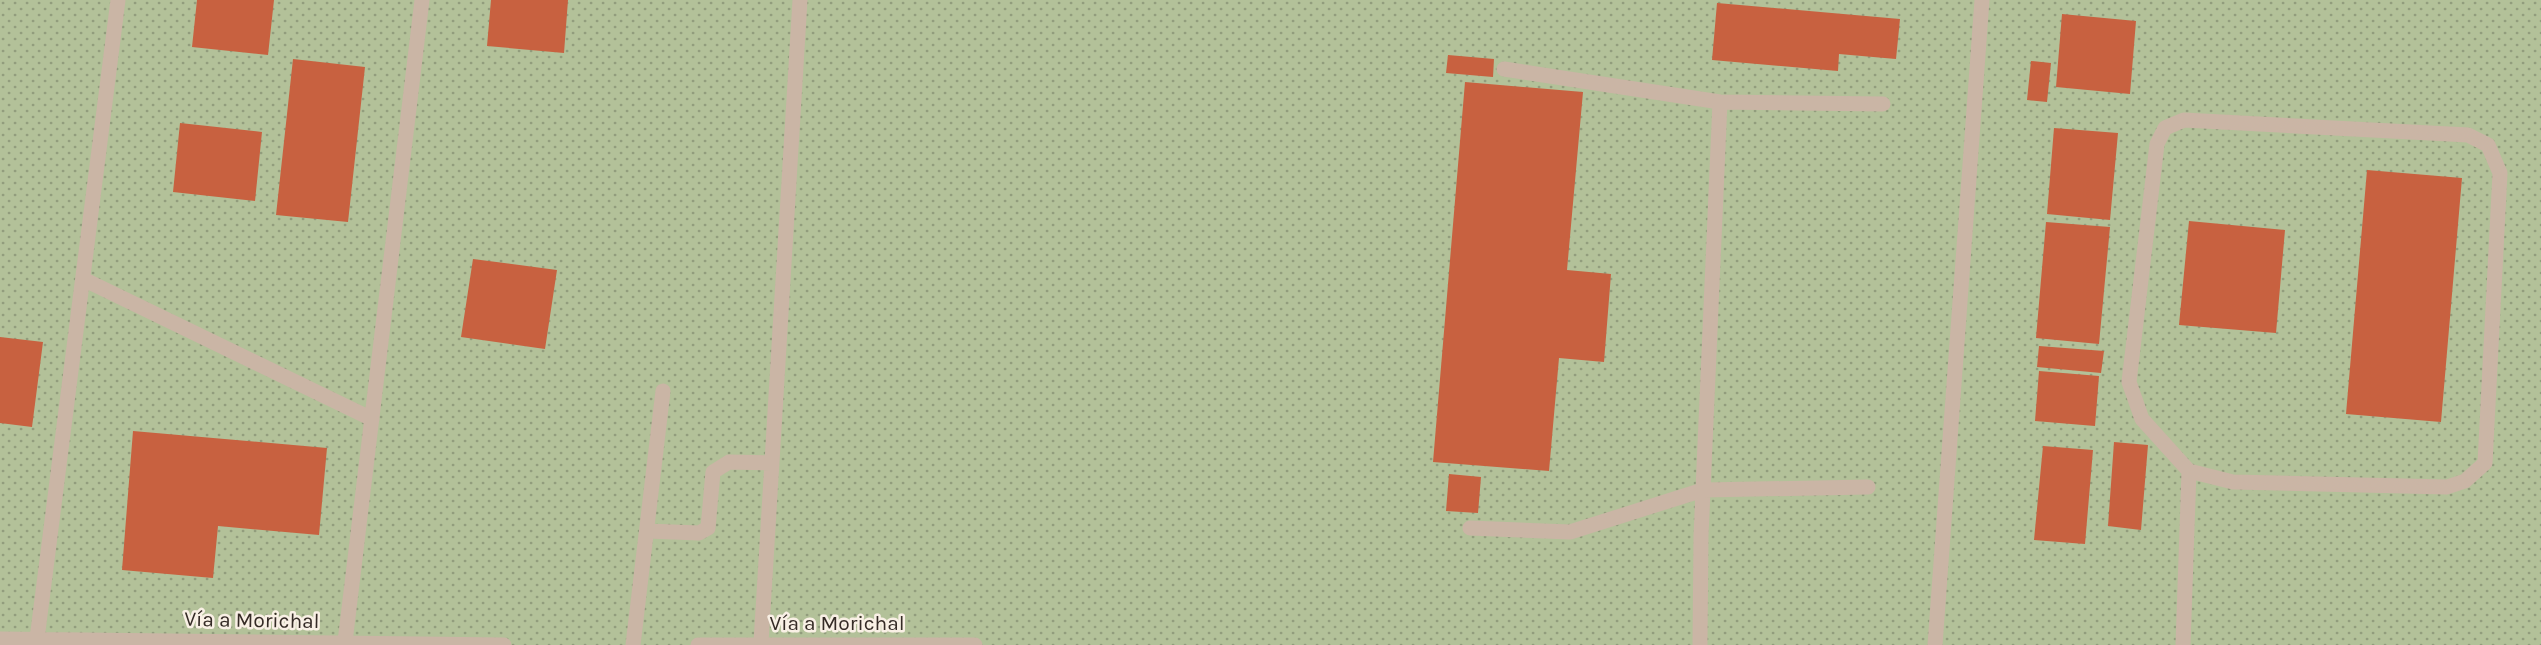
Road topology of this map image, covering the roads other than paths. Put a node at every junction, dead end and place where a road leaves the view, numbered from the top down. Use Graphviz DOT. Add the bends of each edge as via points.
graph roads {
  1 [pos="118,0"];
  2 [pos="422,0"];
  3 [pos="800,0"];
  4 [pos="1982,0"];
  5 [pos="1504,69"];
  6 [pos="1720,102"];
  7 [pos="1883,104"];
  8 [pos="83,279"];
  9 [pos="663,391"];
  10 [pos="372,419"];
  11 [pos="771,463"];
  12 [pos="2189,471"];
  13 [pos="1868,487"];
  14 [pos="1703,490"];
  15 [pos="1470,528"];
  16 [pos="647,531"];
  17 [pos="761,638"];
  18 [pos="0,639"];
  19 [pos="37,639"];
  20 [pos="345,642"];
  21 [pos="504,645"];
  22 [pos="633,645"];
  23 [pos="698,645"];
  24 [pos="975,645"];
  25 [pos="1700,645"];
  26 [pos="1935,645"];
  27 [pos="2183,645"];
  1 -- 8 [label="street"];
  2 -- 10 [label="street"];
  3 -- 11 [label="street"];
  4 -- 26 [label="street"];
  5 -- 6 [label="street"];
  6 -- 7 [label="street"];
  6 -- 14 [label="street"];
  8 -- 10 [label="street"];
  8 -- 19 [label="street"];
  9 -- 16 [label="street"];
  10 -- 20 [label="street"];
  11 -- 16 [label="street" via="729,462 713,471 708,528 704,531"];
  11 -- 17 [label="street"];
  12 -- 12 [label="street" via="2233,482 2447,487 2465,481 2485,463 2500,173 2488,144 2468,135 2184,120 2165,128 2157,144 2129,382 2142,419"];
  12 -- 27 [label="street"];
  13 -- 14 [label="street"];
  14 -- 15 [label="street" via="1570,532"];
  14 -- 25 [label="street"];
  16 -- 22 [label="street"];
  17 -- 23 [label="street, Vía a Morichal"];
  17 -- 24 [label="street, Vía a Morichal"];
  18 -- 19 [label="street, Vía a Morichal"];
  19 -- 20 [label="street, Vía a Morichal"];
  20 -- 21 [label="street, Vía a Morichal"];
}
